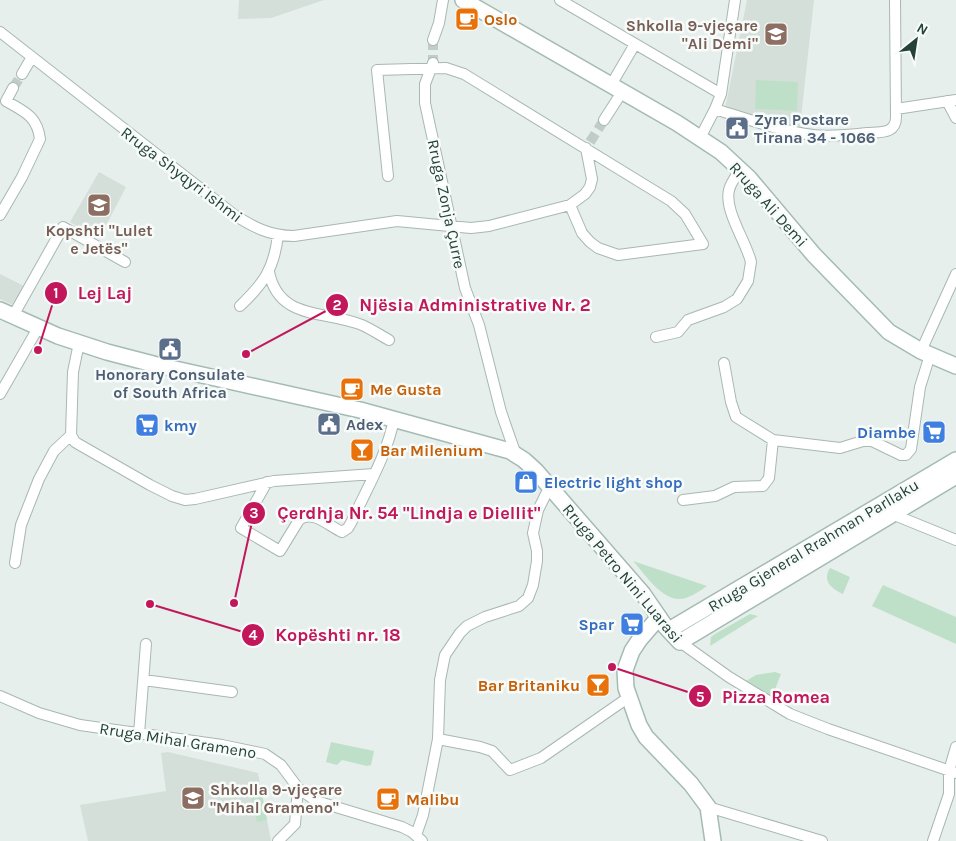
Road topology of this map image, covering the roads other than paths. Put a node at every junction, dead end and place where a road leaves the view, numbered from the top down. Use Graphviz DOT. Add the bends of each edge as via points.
graph roads {
  1 [pos="443,0"];
  2 [pos="463,0"];
  3 [pos="560,0"];
  4 [pos="735,0"];
  5 [pos="895,0"];
  6 [pos="0,32"];
  7 [pos="433,40"];
  8 [pos="635,44"];
  9 [pos="32,57"];
  10 [pos="432,65"];
  11 [pos="22,74"];
  12 [pos="13,88"];
  13 [pos="617,89"];
  14 [pos="721,94"];
  15 [pos="952,100"];
  16 [pos="716,109"];
  17 [pos="896,109"];
  18 [pos="956,118"];
  19 [pos="604,120"];
  20 [pos="700,138"];
  21 [pos="588,145"];
  22 [pos="741,169"];
  23 [pos="388,176"];
  24 [pos="570,205"];
  25 [pos="0,215"];
  26 [pos="452,226"];
  27 [pos="278,235"];
  28 [pos="125,262"];
  29 [pos="269,272"];
  30 [pos="956,274"];
  31 [pos="240,306"];
  32 [pos="6,313"];
  33 [pos="38,328"];
  34 [pos="656,337"];
  35 [pos="389,340"];
  36 [pos="79,343"];
  37 [pos="925,353"];
  38 [pos="724,363"];
  39 [pos="956,366"];
  40 [pos="0,394"];
  41 [pos="394,419"];
  42 [pos="71,435"];
  43 [pos="773,440"];
  44 [pos="516,454"];
  45 [pos="956,460"];
  46 [pos="374,474"];
  47 [pos="956,476"];
  48 [pos="267,482"];
  49 [pos="550,486"];
  50 [pos="683,500"];
  51 [pos="892,514"];
  52 [pos="956,540"];
  53 [pos="15,563"];
  54 [pos="659,617"];
  55 [pos="669,630"];
  56 [pos="680,642"];
  57 [pos="146,644"];
  58 [pos="144,680"];
  59 [pos="232,692"];
  60 [pos="0,696"];
  61 [pos="629,697"];
  62 [pos="139,734"];
  63 [pos="438,739"];
  64 [pos="956,747"];
  65 [pos="952,772"];
  66 [pos="298,788"];
  67 [pos="708,807"];
  68 [pos="419,838"];
  69 [pos="278,841"];
  70 [pos="713,841"];
  71 [pos="822,841"];
  72 [pos="933,841"];
  1 -- 7 [label="street"];
  2 -- 13 [label="street, Rruga Ali Demi"];
  3 -- 8 [label="street"];
  4 -- 14 [label="street"];
  5 -- 17 [label="street"];
  6 -- 9 [label="street, Rruga Shyqyri Ishmi"];
  8 -- 13 [label="street"];
  8 -- 14 [label="street"];
  9 -- 11 [label="street"];
  9 -- 27 [label="street, Rruga Shyqyri Ishmi" via="233,214 264,232"];
  10 -- 21 [label="street" via="464,74"];
  10 -- 23 [label="street" via="378,70"];
  10 -- 26 [label="street, Rruga Zonja Çurre" via="425,84 426,103"];
  12 -- 25 [label="street" via="6,101 35,120 40,140"];
  13 -- 19 [label="street"];
  13 -- 20 [label="street, Rruga Ali Demi"];
  14 -- 16 [label="street"];
  15 -- 17 [label="street"];
  15 -- 18 [label="street"];
  16 -- 17 [label="street" via="786,130 839,136 893,128"];
  16 -- 20 [label="street"];
  20 -- 22 [label="street, Rruga Ali Demi"];
  21 -- 24 [label="street, Rruga Shyqyri Ishmi" via="590,187"];
  21 -- 24 [label="street" via="671,201 685,214 703,244 618,255 598,248 582,234"];
  22 -- 34 [label="street" via="731,184 728,196 751,262 746,285 731,303 688,320 678,332"];
  22 -- 37 [label="street, Rruga Ali Demi" via="845,289 889,332"];
  24 -- 26 [label="street, Rruga Shyqyri Ishmi" via="490,226"];
  26 -- 27 [label="street, Rruga Shyqyri Ishmi" via="397,221 294,236"];
  26 -- 44 [label="street, Rruga Zonja Çurre" via="465,288 479,325 501,412"];
  27 -- 29 [label="street"];
  28 -- 32 [label="street" via="63,227"];
  29 -- 31 [label="street"];
  29 -- 35 [label="street" via="274,291 289,305 361,324"];
  30 -- 37 [label="street"];
  32 -- 33 [label="street, Rruga Petro Nini Luarasi"];
  33 -- 36 [label="street, Rruga Petro Nini Luarasi"];
  33 -- 40 [label="street"];
  36 -- 41 [label="street, Rruga Petro Nini Luarasi" via="157,365"];
  36 -- 42 [label="street" via="73,372"];
  37 -- 39 [label="street, Rruga Ali Demi"];
  37 -- 43 [label="street" via="916,423 911,448 906,455 872,441 840,448"];
  38 -- 43 [label="street" via="736,417"];
  41 -- 44 [label="street, Rruga Petro Nini Luarasi"];
  41 -- 46 [label="street" via="389,443"];
  42 -- 48 [label="street" via="80,445 172,496 188,500"];
  42 -- 53 [label="street" via="54,451 39,479 21,526"];
  43 -- 50 [label="street" via="769,478 763,486 734,487 715,496"];
  44 -- 49 [label="street, Rruga Petro Nini Luarasi"];
  45 -- 55 [label="street, Rruga Gjeneral Rrahman Parllaku"];
  46 -- 48 [label="street"];
  46 -- 48 [label="street" via="346,531 342,532 310,515 303,516 280,551 241,528"];
  47 -- 51 [label="street, Rruga Gjeneral Rrahman Parllaku"];
  49 -- 54 [label="street, Rruga Petro Nini Luarasi"];
  49 -- 63 [label="street" via="538,510 533,533 537,561 528,598 519,606 467,626 445,655 440,680"];
  51 -- 52 [label="street"];
  51 -- 56 [label="street, Rruga Gjeneral Rrahman Parllaku"];
  54 -- 55 [label="street, Rruga Petro Nini Luarasi"];
  54 -- 61 [label="street" via="640,639 628,660 624,680"];
  55 -- 56 [label="street, Rruga Petro Nini Luarasi"];
  56 -- 65 [label="street, Rruga Petro Nini Luarasi" via="790,714"];
  57 -- 58 [label="street"];
  58 -- 59 [label="street"];
  58 -- 62 [label="street"];
  60 -- 62 [label="street, Rruga Mihal Grameno" via="68,722"];
  61 -- 63 [label="street" via="541,758 510,770 492,752"];
  61 -- 67 [label="street" via="646,737 691,784"];
  62 -- 66 [label="street, Rruga Mihal Grameno" via="265,754 281,765"];
  63 -- 68 [label="street"];
  64 -- 65 [label="street"];
  65 -- 72 [label="street" via="949,794"];
  66 -- 68 [label="street, Rruga Mihal Grameno" via="308,798 324,805 402,827"];
  66 -- 69 [label="street" via="295,824"];
  67 -- 70 [label="street"];
  67 -- 71 [label="street"];
}
